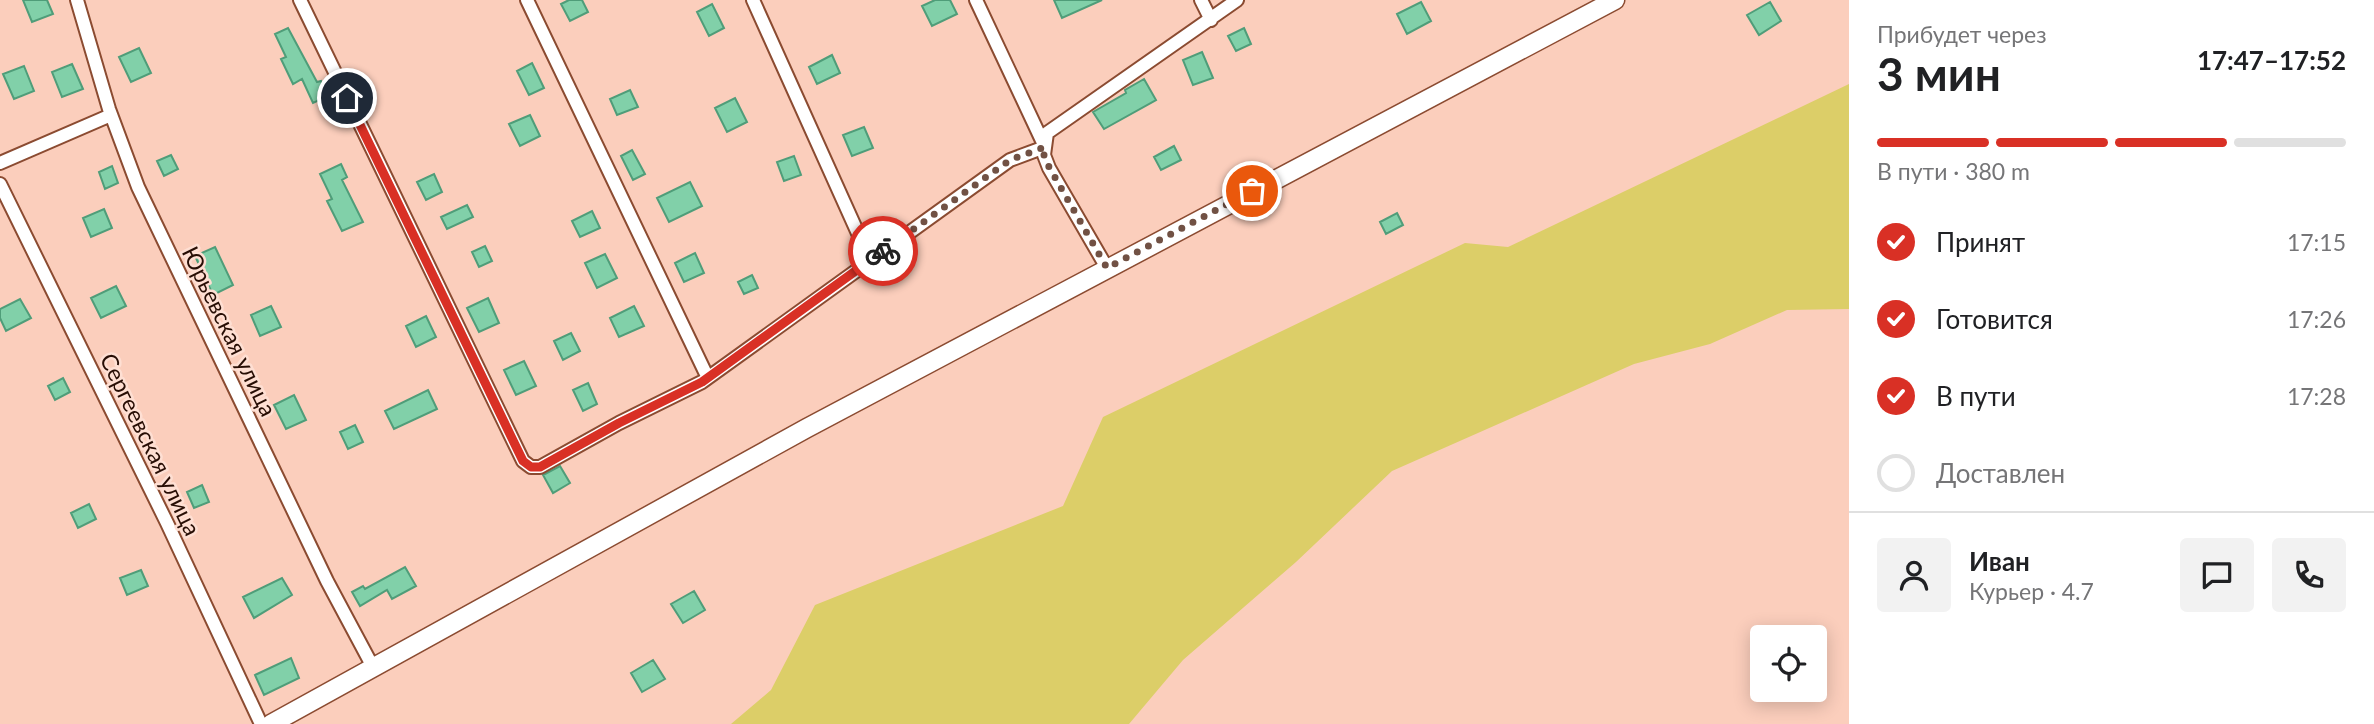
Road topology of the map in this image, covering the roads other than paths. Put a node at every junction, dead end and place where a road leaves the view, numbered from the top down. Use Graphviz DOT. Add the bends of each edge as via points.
graph roads {
  1 [pos="76,0"];
  2 [pos="300,0"];
  3 [pos="527,0"];
  4 [pos="753,0"];
  5 [pos="976,0"];
  6 [pos="1201,0"];
  7 [pos="1237,0"];
  8 [pos="1615,0"];
  9 [pos="1210,20"];
  10 [pos="111,115"];
  11 [pos="1045,147"];
  12 [pos="0,163"];
  13 [pos="0,184"];
  14 [pos="870,260"];
  15 [pos="1107,268"];
  16 [pos="707,376"];
  17 [pos="373,669"];
  18 [pos="261,724"];
  19 [pos="271,724"];
  1 -- 10 [label="street, Юрьевская улица"];
  2 -- 16 [label="street" via="523,461 540,467"];
  3 -- 16 [label="street"];
  4 -- 14 [label="street"];
  5 -- 11 [label="street"];
  6 -- 9 [label="street"];
  7 -- 9 [label="street"];
  8 -- 15 [label="main road"];
  9 -- 11 [label="street" via="1056,125 1047,133"];
  10 -- 12 [label="street"];
  10 -- 17 [label="street, Юрьевская улица" via="138,187"];
  11 -- 14 [label="street" via="1010,160"];
  11 -- 15 [label="street" via="1049,167"];
  13 -- 18 [label="street, Сергеевская улица"];
  14 -- 16 [label="street"];
  15 -- 17 [label="main road"];
  17 -- 19 [label="main road"];
}
